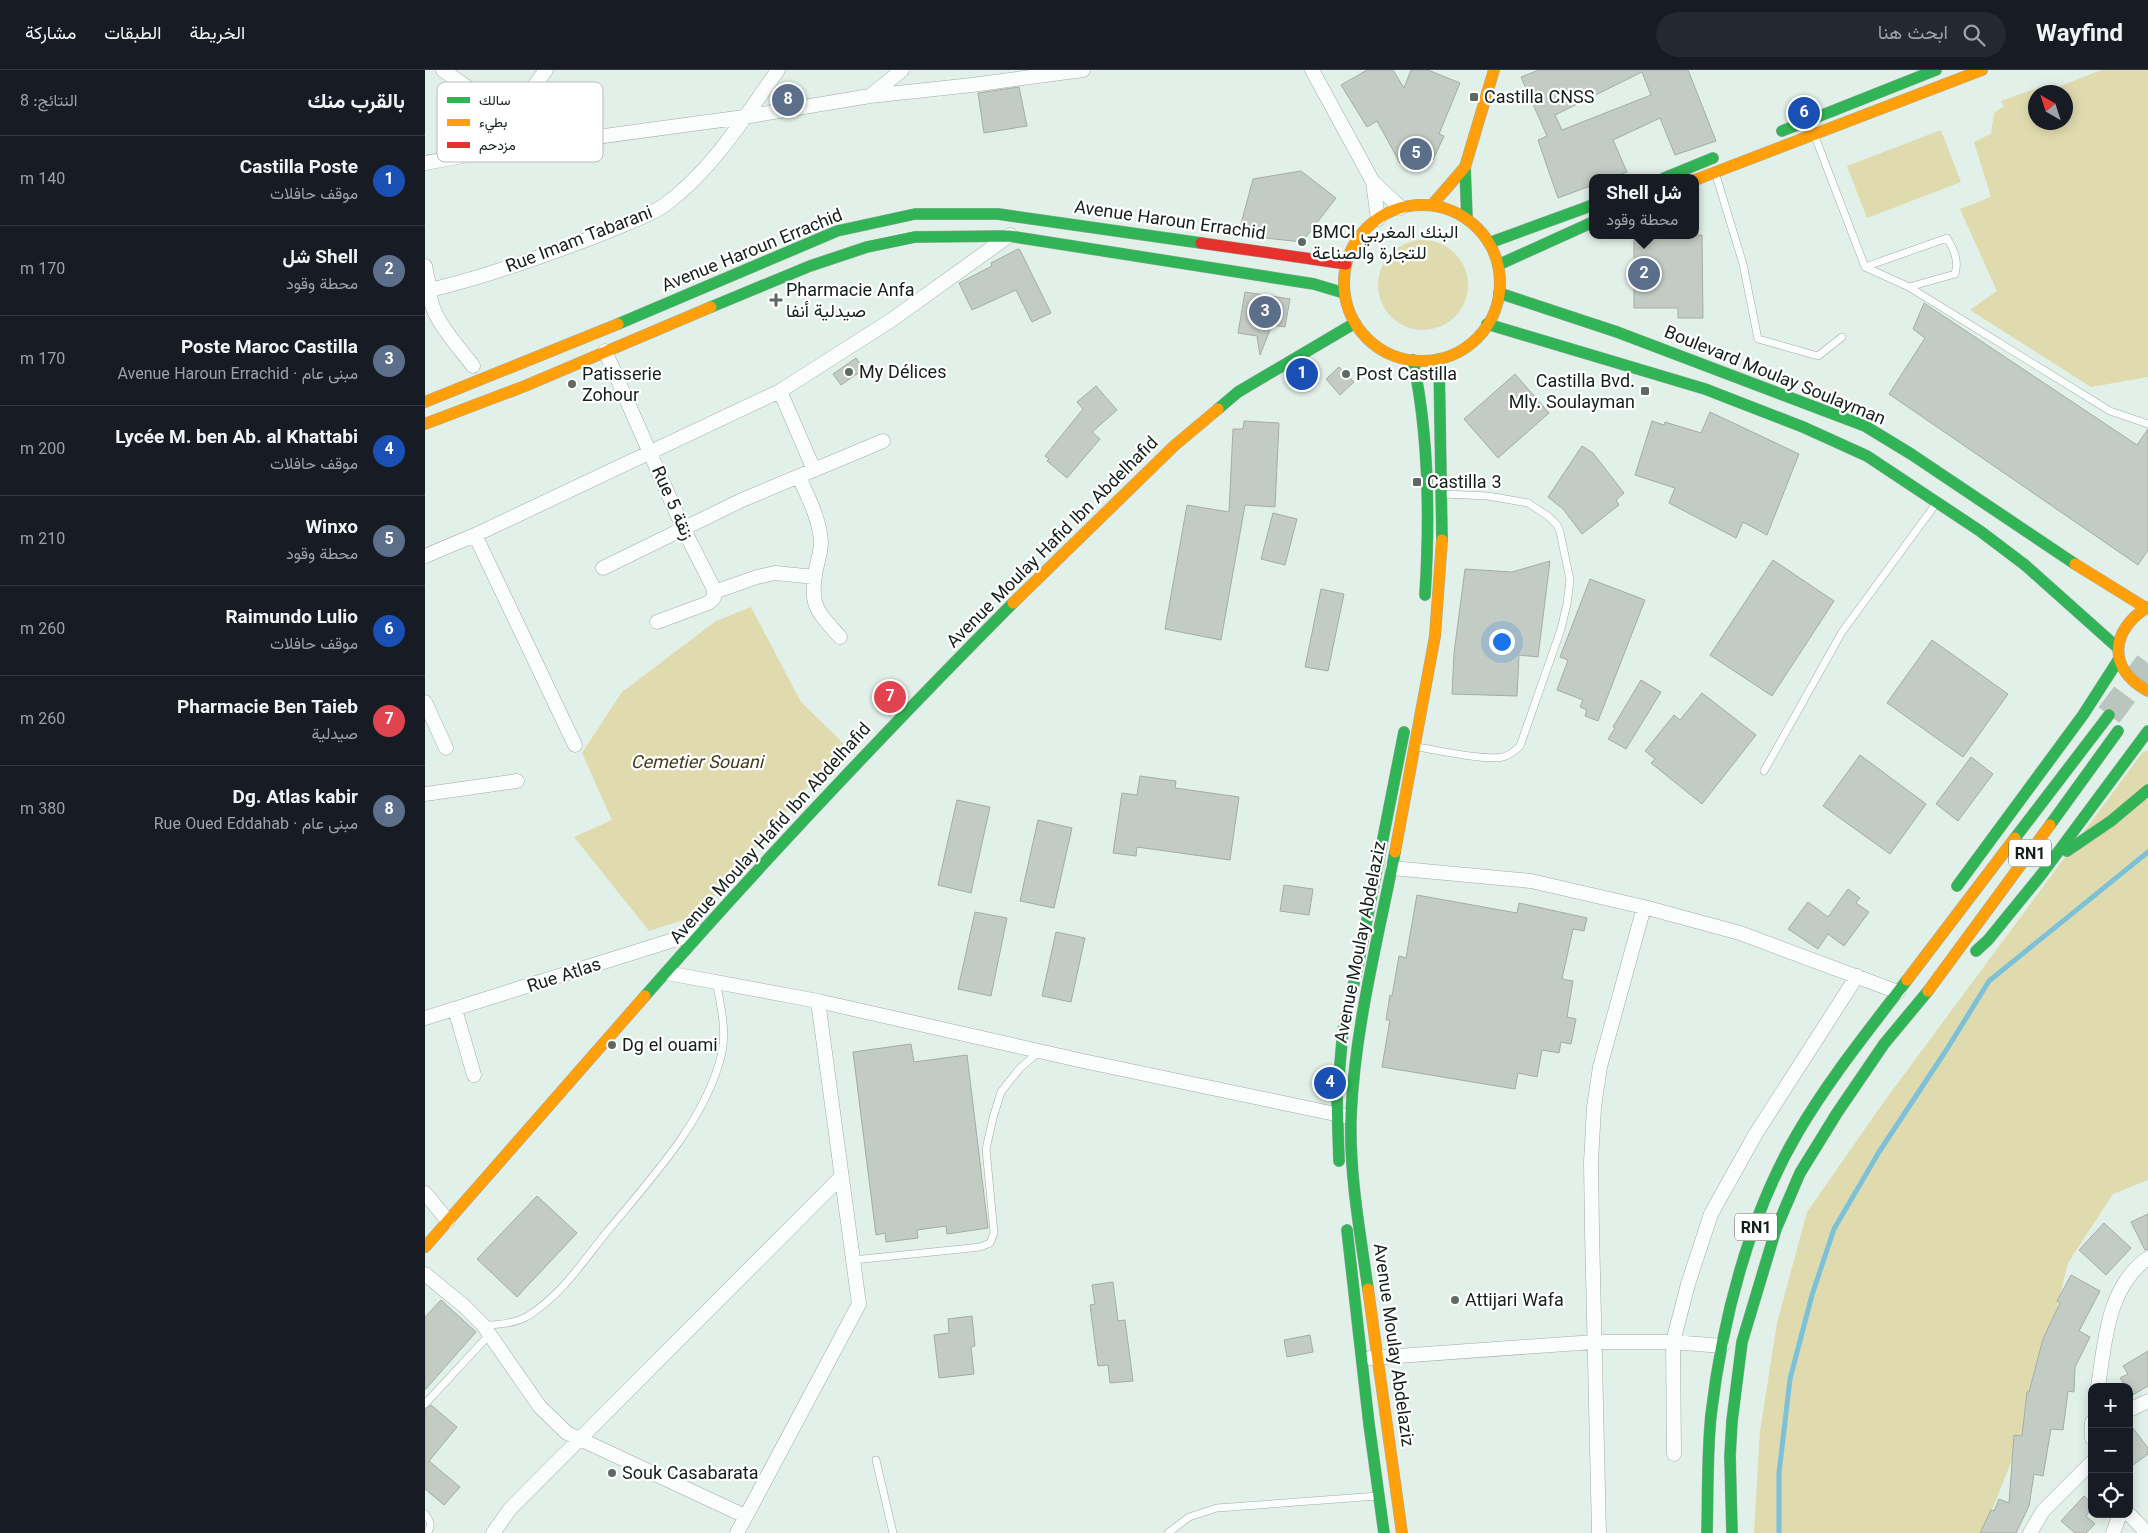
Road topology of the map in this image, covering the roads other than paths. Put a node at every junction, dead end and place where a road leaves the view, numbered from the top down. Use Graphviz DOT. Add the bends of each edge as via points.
graph roads {
  1 [pos="443,70"];
  2 [pos="546,70"];
  3 [pos="777,70"];
  4 [pos="902,70"];
  5 [pos="1083,70"];
  6 [pos="1313,70"];
  7 [pos="1494,70"];
  8 [pos="1936,70"];
  9 [pos="1982,70"];
  10 [pos="460,82"];
  11 [pos="537,82"];
  12 [pos="870,96"];
  13 [pos="745,117"];
  14 [pos="1814,133"];
  15 [pos="603,136"];
  16 [pos="1770,136"];
  17 [pos="1725,153"];
  18 [pos="1465,167"];
  19 [pos="1715,172"];
  20 [pos="1674,174"];
  21 [pos="1699,178"];
  22 [pos="1373,182"];
  23 [pos="1432,206"];
  24 [pos="1589,206"];
  25 [pos="1401,208"];
  26 [pos="1027,217"];
  27 [pos="1377,219"];
  28 [pos="1467,219"];
  29 [pos="1589,224"];
  30 [pos="1009,236"];
  31 [pos="1489,243"];
  32 [pos="1346,264"];
  33 [pos="1498,265"];
  34 [pos="425,266"];
  35 [pos="1865,267"];
  36 [pos="1909,287"];
  37 [pos="428,291"];
  38 [pos="1344,293"];
  39 [pos="1499,293"];
  40 [pos="439,319"];
  41 [pos="425,322"];
  42 [pos="1355,323"];
  43 [pos="1487,324"];
  44 [pos="1842,337"];
  45 [pos="605,351"];
  46 [pos="1439,359"];
  47 [pos="1413,360"];
  48 [pos="473,366"];
  49 [pos="780,391"];
  50 [pos="425,402"];
  51 [pos="425,424"];
  52 [pos="2148,424"];
  53 [pos="883,441"];
  54 [pos="650,452"];
  55 [pos="814,470"];
  56 [pos="799,477"];
  57 [pos="1443,494"];
  58 [pos="1937,502"];
  59 [pos="684,530"];
  60 [pos="475,535"];
  61 [pos="425,556"];
  62 [pos="603,568"];
  63 [pos="815,577"];
  64 [pos="714,592"];
  65 [pos="1424,607"];
  66 [pos="2147,607"];
  67 [pos="657,622"];
  68 [pos="840,637"];
  69 [pos="2119,654"];
  70 [pos="2148,691"];
  71 [pos="425,702"];
  72 [pos="2109,715"];
  73 [pos="1406,718"];
  74 [pos="2122,727"];
  75 [pos="2148,731"];
  76 [pos="1401,744"];
  77 [pos="575,745"];
  78 [pos="1415,746"];
  79 [pos="446,748"];
  80 [pos="1764,771"];
  81 [pos="517,781"];
  82 [pos="2148,790"];
  83 [pos="425,794"];
  84 [pos="1383,839"];
  85 [pos="1397,842"];
  86 [pos="2050,863"];
  87 [pos="1392,868"];
  88 [pos="1951,895"];
  89 [pos="1645,907"];
  90 [pos="1931,930"];
  91 [pos="703,931"];
  92 [pos="1920,963"];
  93 [pos="667,973"];
  94 [pos="1857,976"];
  95 [pos="1938,980"];
  96 [pos="716,981"];
  97 [pos="1898,992"];
  98 [pos="818,1001"];
  99 [pos="455,1008"];
  100 [pos="425,1018"];
  101 [pos="1041,1050"];
  102 [pos="474,1076"];
  103 [pos="1344,1116"];
  104 [pos="1340,1171"];
  105 [pos="841,1177"];
  106 [pos="425,1193"];
  107 [pos="1358,1214"];
  108 [pos="448,1221"];
  109 [pos="425,1247"];
  110 [pos="2148,1258"];
  111 [pos="853,1260"];
  112 [pos="425,1274"];
  113 [pos="486,1330"];
  114 [pos="1594,1342"];
  115 [pos="1673,1342"];
  116 [pos="1722,1346"];
  117 [pos="1377,1356"];
  118 [pos="1361,1360"];
  119 [pos="2099,1383"];
  120 [pos="2148,1401"];
  121 [pos="425,1404"];
  122 [pos="2133,1408"];
  123 [pos="579,1440"];
  124 [pos="1674,1454"];
  125 [pos="876,1460"];
  126 [pos="2088,1466"];
  127 [pos="1379,1496"];
  128 [pos="425,1514"];
  129 [pos="745,1516"];
  130 [pos="2119,1518"];
  131 [pos="2133,1518"];
  132 [pos="427,1533"];
  133 [pos="493,1533"];
  134 [pos="737,1533"];
  135 [pos="893,1533"];
  136 [pos="1168,1533"];
  137 [pos="1385,1533"];
  138 [pos="1402,1533"];
  139 [pos="1599,1533"];
  140 [pos="1707,1533"];
  141 [pos="1732,1533"];
  142 [pos="2030,1533"];
  143 [pos="2113,1533"];
  144 [pos="2147,1533"];
  1 -- 10 [label="street"];
  2 -- 11 [label="street"];
  3 -- 13 [label="street, Rue Imam Tabarani"];
  4 -- 12 [label="street"];
  5 -- 12 [label="street"];
  6 -- 22 [label="street"];
  7 -- 18 [label="main road"];
  8 -- 16 [label="main road"];
  9 -- 14 [label="main road"];
  12 -- 13 [label="street"];
  13 -- 15 [label="street"];
  13 -- 37 [label="street, Rue Imam Tabarani" via="712,159 665,205 578,243 475,279"];
  14 -- 19 [label="main road"];
  14 -- 35 [label="lane"];
  17 -- 20 [label="main road"];
  18 -- 23 [label="main road"];
  18 -- 28 [label="main road"];
  19 -- 21 [label="main road"];
  19 -- 44 [label="lane" via="1743,264 1758,339 1818,356"];
  22 -- 25 [label="street"];
  22 -- 27 [label="street"];
  23 -- 25 [label="main road"];
  23 -- 28 [label="main road" via="1450,210"];
  24 -- 31 [label="main road"];
  25 -- 27 [label="main road"];
  26 -- 30 [label="street"];
  26 -- 32 [label="main road, Avenue Haroun Errachid"];
  26 -- 50 [label="main road, Avenue Haroun Errachid" via="915,214 837,231"];
  27 -- 32 [label="main road" via="1363,231"];
  28 -- 31 [label="main road"];
  29 -- 33 [label="main road"];
  30 -- 38 [label="main road, Avenue Haroun Errachid" via="1314,284"];
  30 -- 45 [label="main road, Avenue Haroun Errachid" via="915,236 867,247 810,266"];
  30 -- 49 [label="street" via="890,321"];
  31 -- 33 [label="main road"];
  32 -- 38 [label="main road"];
  33 -- 39 [label="main road"];
  34 -- 37 [label="street"];
  35 -- 36 [label="lane"];
  35 -- 36 [label="lane" via="1947,238 1958,265 1955,274"];
  36 -- 52 [label="lane" via="2110,411"];
  37 -- 40 [label="street" via="430,303"];
  38 -- 42 [label="main road"];
  39 -- 43 [label="main road"];
  39 -- 66 [label="main road, Boulevard Moulay Soulayman" via="1626,335 1865,426 2041,542"];
  40 -- 41 [label="street"];
  40 -- 48 [label="street"];
  42 -- 47 [label="main road" via="1370,341 1390,354"];
  42 -- 91 [label="main road, Avenue Moulay Hafid Ibn Abdelhafid" via="1238,392 1174,446 896,721"];
  43 -- 46 [label="main road" via="1475,340 1458,352"];
  43 -- 58 [label="main road" via="1705,389 1803,427 1867,456"];
  45 -- 51 [label="main road, Avenue Haroun Errachid"];
  45 -- 54 [label="street, Rue 5 زنقة"];
  46 -- 47 [label="main road"];
  46 -- 57 [label="main road, Avenue Moulay Abdelaziz"];
  47 -- 65 [label="main road" via="1426,456"];
  49 -- 54 [label="street"];
  49 -- 55 [label="street"];
  53 -- 55 [label="street"];
  54 -- 59 [label="street, Rue 5 زنقة"];
  54 -- 60 [label="street"];
  55 -- 56 [label="street"];
  56 -- 59 [label="street" via="742,500"];
  56 -- 63 [label="street" via="819,530 820,554"];
  57 -- 78 [label="main road, Avenue Moulay Abdelaziz" via="1435,636"];
  57 -- 78 [label="lane" via="1488,496 1539,508 1557,525 1570,580 1561,629 1520,746 1502,757 1465,755"];
  58 -- 69 [label="main road" via="2025,565"];
  58 -- 80 [label="lane" via="1842,632"];
  59 -- 62 [label="street"];
  59 -- 64 [label="street, Rue 5 زنقة"];
  60 -- 61 [label="street"];
  60 -- 77 [label="street"];
  63 -- 64 [label="street" via="775,573"];
  63 -- 68 [label="street" via="815,604"];
  64 -- 67 [label="street" via="714,598 708,603"];
  66 -- 69 [label="main road" via="2132,617 2122,631"];
  69 -- 70 [label="main road" via="2124,671 2131,680"];
  69 -- 88 [label="main road" via="2083,715"];
  71 -- 79 [label="street"];
  72 -- 92 [label="main road, RN1"];
  73 -- 76 [label="main road, Avenue Moulay Abdelaziz"];
  74 -- 95 [label="main road, RN1"];
  75 -- 86 [label="main road"];
  76 -- 78 [label="lane"];
  76 -- 84 [label="main road, Avenue Moulay Abdelaziz"];
  78 -- 85 [label="main road, Avenue Moulay Abdelaziz"];
  81 -- 83 [label="street"];
  82 -- 86 [label="main road" via="2111,822"];
  84 -- 85 [label="main road"];
  84 -- 103 [label="main road, Avenue Moulay Abdelaziz" via="1343,1030 1339,1064"];
  85 -- 87 [label="main road, Avenue Moulay Abdelaziz"];
  86 -- 95 [label="main road" via="1989,940"];
  87 -- 89 [label="street" via="1531,881"];
  87 -- 103 [label="main road, Avenue Moulay Abdelaziz"];
  89 -- 94 [label="street" via="1740,933"];
  89 -- 114 [label="street" via="1600,1067 1594,1107 1591,1162"];
  90 -- 92 [label="main road"];
  91 -- 93 [label="main road, Avenue Moulay Hafid Ibn Abdelhafid"];
  91 -- 99 [label="street, Rue Atlas"];
  92 -- 97 [label="main road, RN1"];
  93 -- 96 [label="street"];
  93 -- 108 [label="main road, Avenue Moulay Hafid Ibn Abdelhafid"];
  94 -- 97 [label="street"];
  94 -- 115 [label="street" via="1747,1149 1711,1214"];
  95 -- 141 [label="main road, RN1" via="1884,1044 1837,1113 1800,1173 1776,1229 1742,1342 1730,1456"];
  96 -- 98 [label="street"];
  96 -- 113 [label="lane" via="725,1030 721,1059 713,1082 679,1142 564,1285 525,1317"];
  97 -- 116 [label="main road, RN1" via="1814,1106 1781,1163 1739,1276"];
  98 -- 101 [label="street"];
  98 -- 105 [label="street"];
  99 -- 100 [label="street, Rue Atlas"];
  99 -- 102 [label="street"];
  101 -- 103 [label="street"];
  101 -- 111 [label="lane" via="1020,1068 1001,1092 993,1118 986,1149 994,1232 990,1243 980,1247"];
  103 -- 104 [label="main road, Avenue Moulay Abdelaziz"];
  103 -- 107 [label="main road, Avenue Moulay Abdelaziz"];
  105 -- 111 [label="street"];
  105 -- 123 [label="street"];
  106 -- 108 [label="street"];
  107 -- 117 [label="main road, Avenue Moulay Abdelaziz"];
  107 -- 118 [label="main road, Avenue Moulay Abdelaziz" via="1345,1217"];
  108 -- 109 [label="main road, Avenue Moulay Hafid Ibn Abdelhafid"];
  110 -- 119 [label="street" via="2118,1293 2112,1309"];
  111 -- 129 [label="street" via="859,1304"];
  112 -- 113 [label="street" via="464,1306"];
  113 -- 121 [label="lane"];
  113 -- 123 [label="street" via="540,1407"];
  114 -- 115 [label="street"];
  114 -- 117 [label="street"];
  114 -- 139 [label="street"];
  115 -- 116 [label="street"];
  115 -- 124 [label="street"];
  116 -- 140 [label="main road, RN1" via="1707,1454"];
  117 -- 118 [label="street"];
  117 -- 138 [label="main road, Avenue Moulay Abdelaziz"];
  118 -- 127 [label="main road, Avenue Moulay Abdelaziz"];
  120 -- 122 [label="street"];
  123 -- 129 [label="street"];
  123 -- 133 [label="street" via="510,1509"];
  125 -- 135 [label="lane"];
  126 -- 142 [label="street" via="2043,1511"];
  127 -- 136 [label="lane" via="1217,1508 1189,1517"];
  127 -- 137 [label="main road, Avenue Moulay Abdelaziz"];
  128 -- 132 [label="lane" via="430,1520"];
  129 -- 134 [label="street"];
  130 -- 143 [label="street"];
  131 -- 144 [label="street"];
}
